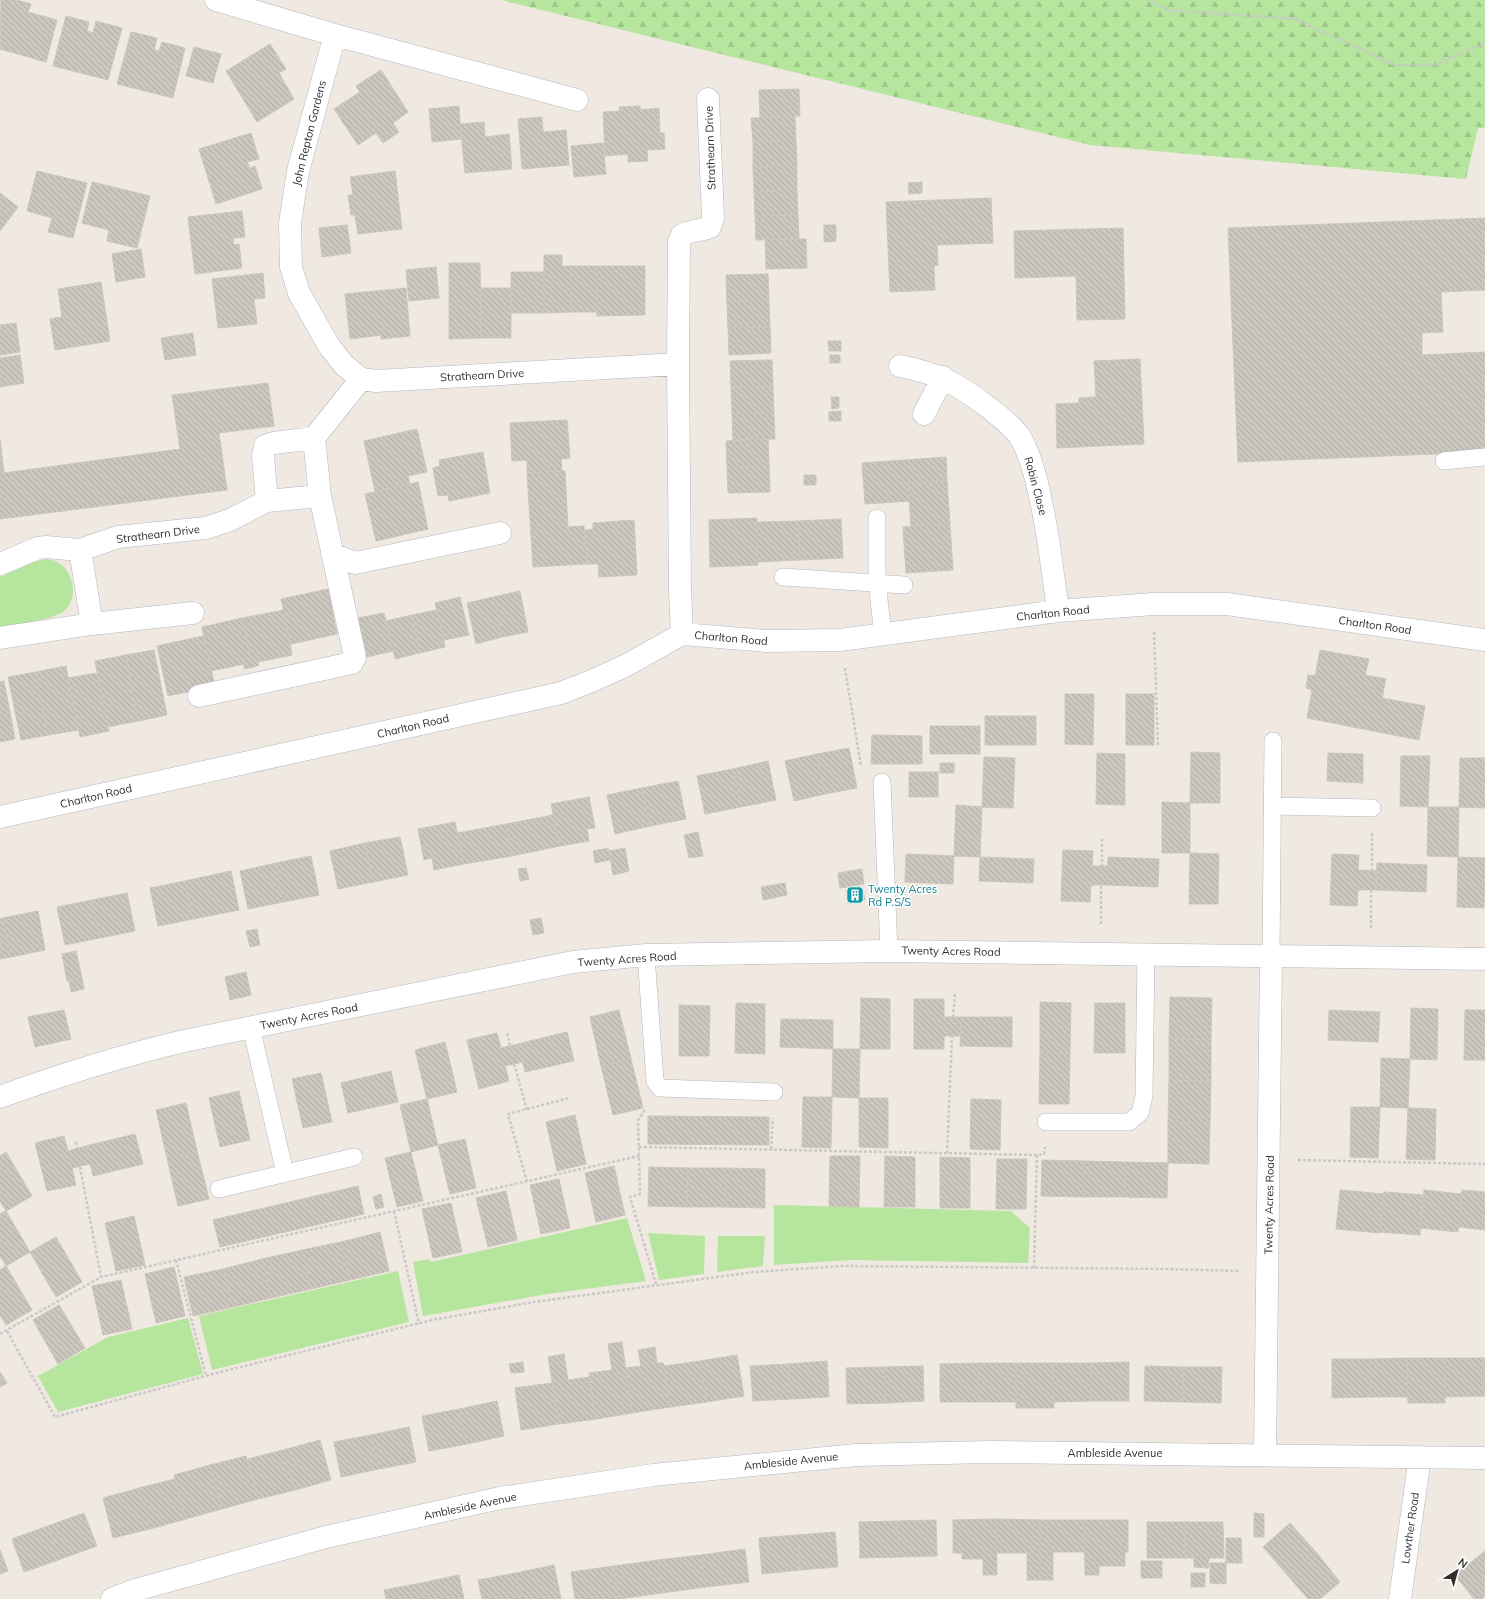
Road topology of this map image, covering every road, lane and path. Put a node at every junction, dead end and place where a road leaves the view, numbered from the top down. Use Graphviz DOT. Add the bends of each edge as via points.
graph roads {
  1 [pos="216,0"];
  2 [pos="1147,0"];
  3 [pos="335,34"];
  4 [pos="1485,43"];
  5 [pos="708,99"];
  6 [pos="577,100"];
  7 [pos="678,364"];
  8 [pos="900,366"];
  9 [pos="943,377"];
  10 [pos="361,379"];
  11 [pos="924,414"];
  12 [pos="314,438"];
  13 [pos="1485,457"];
  14 [pos="1444,461"];
  15 [pos="320,496"];
  16 [pos="267,501"];
  17 [pos="877,518"];
  18 [pos="500,533"];
  19 [pos="80,550"];
  20 [pos="332,554"];
  21 [pos="0,564"];
  22 [pos="783,577"];
  23 [pos="877,583"];
  24 [pos="904,585"];
  25 [pos="1153,604"];
  26 [pos="1058,611"];
  27 [pos="193,613"];
  28 [pos="92,624"];
  29 [pos="682,634"];
  30 [pos="883,634"];
  31 [pos="0,638"];
  32 [pos="840,640"];
  33 [pos="1485,640"];
  34 [pos="199,696"];
  35 [pos="1273,741"];
  36 [pos="1158,746"];
  37 [pos="882,782"];
  38 [pos="1273,806"];
  39 [pos="1372,808"];
  40 [pos="0,817"];
  41 [pos="1102,839"];
  42 [pos="1102,866"];
  43 [pos="1372,871"];
  44 [pos="1102,885"];
  45 [pos="1371,890"];
  46 [pos="889,951"];
  47 [pos="1101,953"];
  48 [pos="1146,954"];
  49 [pos="646,956"];
  50 [pos="1271,956"];
  51 [pos="1372,956"];
  52 [pos="1485,959"];
  53 [pos="954,994"];
  54 [pos="953,1017"];
  55 [pos="250,1027"];
  56 [pos="507,1033"];
  57 [pos="952,1036"];
  58 [pos="510,1046"];
  59 [pos="514,1064"];
  60 [pos="660,1088"];
  61 [pos="774,1092"];
  62 [pos="0,1097"];
  63 [pos="569,1098"];
  64 [pos="526,1110"];
  65 [pos="1046,1122"];
  66 [pos="76,1142"];
  67 [pos="639,1147"];
  68 [pos="77,1148"];
  69 [pos="771,1150"];
  70 [pos="947,1153"];
  71 [pos="1037,1155"];
  72 [pos="639,1156"];
  73 [pos="354,1157"];
  74 [pos="1269,1160"];
  75 [pos="1485,1164"];
  76 [pos="80,1167"];
  77 [pos="285,1173"];
  78 [pos="527,1182"];
  79 [pos="219,1189"];
  80 [pos="394,1211"];
  81 [pos="176,1260"];
  82 [pos="1034,1268"];
  83 [pos="1268,1272"];
  84 [pos="102,1277"];
  85 [pos="656,1284"];
  86 [pos="419,1324"];
  87 [pos="6,1331"];
  88 [pos="0,1334"];
  89 [pos="206,1376"];
  90 [pos="1265,1454"];
  91 [pos="1420,1457"];
  92 [pos="1485,1458"];
  93 [pos="112,1599"];
  94 [pos="1400,1599"];
  1 -- 3 [label="street"];
  2 -- 4 [label="path" via="1169,10 1295,19 1395,65 1434,65"];
  3 -- 6 [label="street"];
  3 -- 10 [label="street, John Repton Gardens" via="298,171 290,224 291,267 299,293 328,346 344,365"];
  5 -- 7 [label="street, Strathearn Drive" via="713,218 710,227 688,231 682,235 679,242"];
  7 -- 10 [label="street, Strathearn Drive" via="376,381"];
  7 -- 29 [label="street, Strathearn Drive"];
  8 -- 9 [label="street, Robin Close"];
  9 -- 11 [label="street"];
  9 -- 26 [label="street, Robin Close" via="974,396 1019,435 1038,490 1048,536"];
  10 -- 12 [label="street"];
  12 -- 15 [label="street"];
  12 -- 16 [label="street" via="265,446 263,456"];
  13 -- 14 [label="lane"];
  15 -- 16 [label="street, Strathearn Drive"];
  15 -- 20 [label="street"];
  16 -- 19 [label="street, Strathearn Drive" via="230,520 206,528 118,537"];
  17 -- 23 [label="lane"];
  18 -- 20 [label="street" via="355,562"];
  19 -- 21 [label="street, Strathearn Drive" via="38,548"];
  19 -- 28 [label="street"];
  20 -- 34 [label="street" via="355,657 352,663"];
  22 -- 23 [label="lane"];
  23 -- 24 [label="lane"];
  23 -- 30 [label="lane"];
  25 -- 26 [label="street, Charlton Road"];
  25 -- 33 [label="street, Charlton Road" via="1227,604"];
  25 -- 36 [label="path"];
  26 -- 30 [label="street, Charlton Road"];
  27 -- 28 [label="street"];
  28 -- 31 [label="street"];
  29 -- 32 [label="street, Charlton Road" via="766,641"];
  29 -- 40 [label="street, Charlton Road" via="620,668 561,692"];
  30 -- 32 [label="street, Charlton Road"];
  32 -- 37 [label="path" via="862,774 882,773"];
  35 -- 38 [label="lane"];
  37 -- 46 [label="lane"];
  38 -- 39 [label="lane"];
  38 -- 50 [label="lane"];
  39 -- 43 [label="path"];
  41 -- 42 [label="path"];
  44 -- 47 [label="path"];
  45 -- 51 [label="path"];
  46 -- 47 [label="street, Twenty Acres Road"];
  46 -- 49 [label="street, Twenty Acres Road"];
  47 -- 48 [label="street, Twenty Acres Road"];
  48 -- 50 [label="street, Twenty Acres Road"];
  48 -- 65 [label="lane" via="1144,1096 1140,1112 1129,1122"];
  49 -- 55 [label="street, Twenty Acres Road" via="573,962"];
  49 -- 60 [label="lane" via="655,1081"];
  50 -- 51 [label="street, Twenty Acres Road"];
  50 -- 74 [label="street, Twenty Acres Road"];
  51 -- 52 [label="street, Twenty Acres Road"];
  53 -- 54 [label="path"];
  55 -- 62 [label="street, Twenty Acres Road" via="139,1052 46,1080"];
  55 -- 77 [label="lane"];
  56 -- 58 [label="path"];
  57 -- 70 [label="path"];
  59 -- 64 [label="path"];
  60 -- 61 [label="lane"];
  60 -- 67 [label="path" via="638,1120"];
  61 -- 69 [label="path"];
  63 -- 64 [label="path"];
  64 -- 78 [label="path" via="508,1114"];
  65 -- 71 [label="path" via="1044,1154"];
  66 -- 68 [label="path"];
  67 -- 69 [label="path"];
  67 -- 72 [label="path"];
  69 -- 70 [label="path"];
  70 -- 71 [label="path"];
  71 -- 82 [label="path"];
  72 -- 78 [label="path"];
  72 -- 85 [label="path" via="640,1194 630,1197"];
  73 -- 77 [label="lane"];
  74 -- 75 [label="path"];
  74 -- 83 [label="street, Twenty Acres Road"];
  76 -- 84 [label="path"];
  77 -- 79 [label="lane"];
  78 -- 80 [label="path"];
  80 -- 81 [label="path"];
  80 -- 86 [label="path"];
  81 -- 84 [label="path"];
  81 -- 89 [label="path"];
  82 -- 83 [label="path"];
  82 -- 85 [label="path" via="843,1266 754,1272"];
  83 -- 90 [label="street, Twenty Acres Road"];
  84 -- 87 [label="path"];
  85 -- 86 [label="path" via="534,1302"];
  86 -- 89 [label="path"];
  87 -- 88 [label="path"];
  87 -- 89 [label="path" via="55,1417"];
  90 -- 91 [label="street, Ambleside Avenue"];
  90 -- 93 [label="street, Ambleside Avenue" via="856,1454 653,1475 500,1498 326,1537 132,1591"];
  91 -- 92 [label="street, Ambleside Avenue"];
  91 -- 94 [label="street, Lowther Road"];
}
